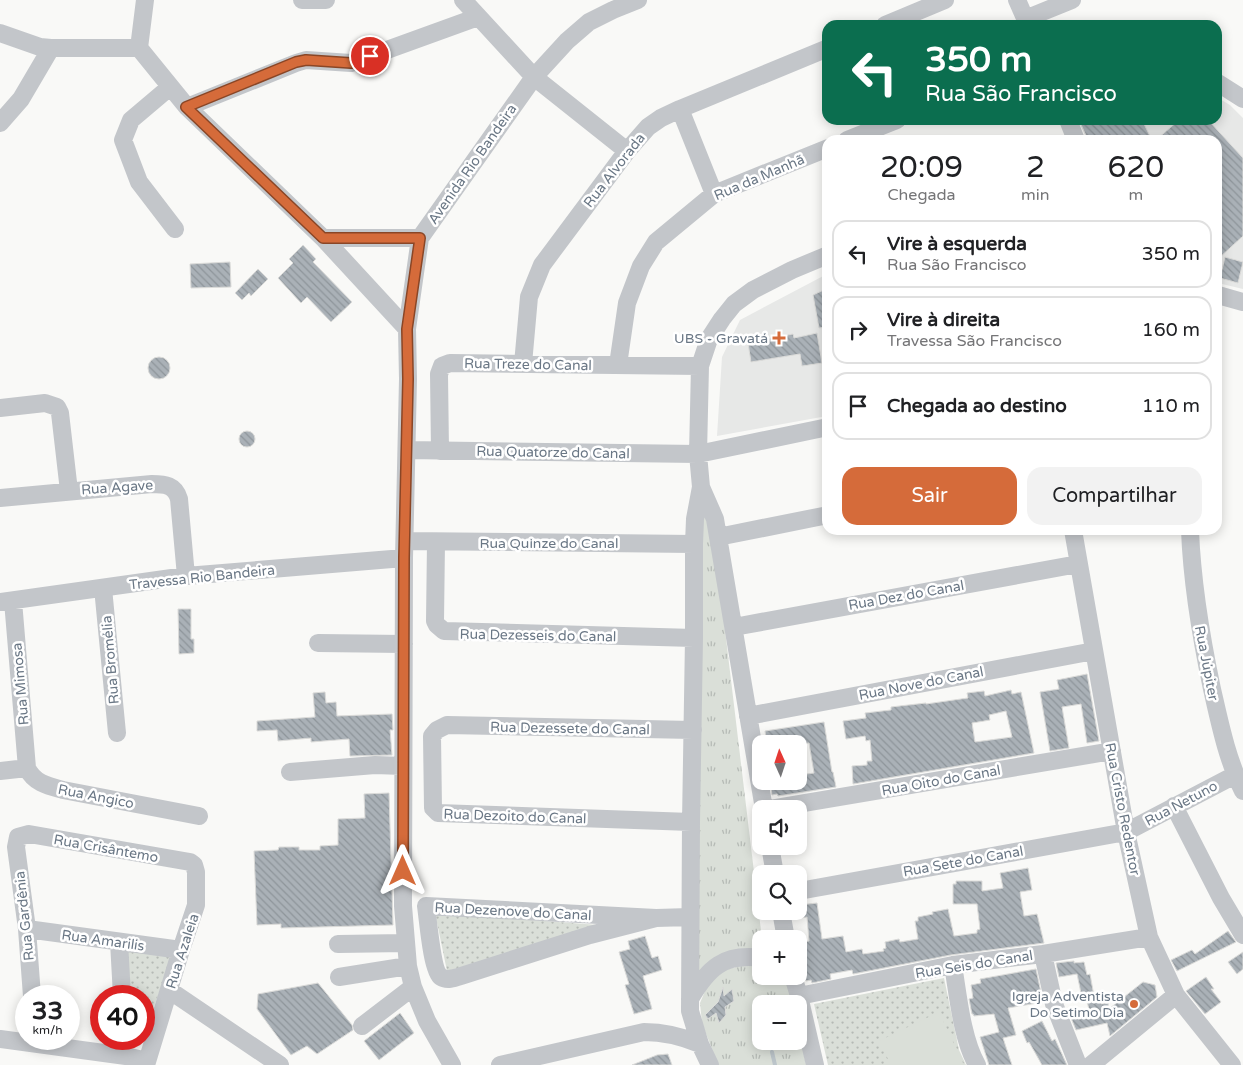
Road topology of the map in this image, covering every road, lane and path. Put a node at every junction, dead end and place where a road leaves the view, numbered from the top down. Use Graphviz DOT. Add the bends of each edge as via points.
graph roads {
  1 [pos="145,0"];
  2 [pos="302,0"];
  3 [pos="326,0"];
  4 [pos="463,0"];
  5 [pos="638,0"];
  6 [pos="945,0"];
  7 [pos="1017,0"];
  8 [pos="1072,0"];
  9 [pos="478,17"];
  10 [pos="897,20"];
  11 [pos="1025,20"];
  12 [pos="1030,20"];
  13 [pos="0,33"];
  14 [pos="51,48"];
  15 [pos="139,48"];
  16 [pos="822,50"];
  17 [pos="534,77"];
  18 [pos="1222,86"];
  19 [pos="170,87"];
  20 [pos="1243,99"];
  21 [pos="186,107"];
  22 [pos="680,109"];
  23 [pos="0,123"];
  24 [pos="890,125"];
  25 [pos="878,134"];
  26 [pos="822,150"];
  27 [pos="627,151"];
  28 [pos="714,194"];
  29 [pos="175,229"];
  30 [pos="323,238"];
  31 [pos="420,238"];
  32 [pos="822,258"];
  33 [pos="1222,296"];
  34 [pos="1243,302"];
  35 [pos="407,329"];
  36 [pos="523,364"];
  37 [pos="618,365"];
  38 [pos="700,366"];
  39 [pos="0,408"];
  40 [pos="822,429"];
  41 [pos="407,450"];
  42 [pos="440,451"];
  43 [pos="698,454"];
  44 [pos="701,487"];
  45 [pos="69,491"];
  46 [pos="0,498"];
  47 [pos="822,516"];
  48 [pos="1074,535"];
  49 [pos="1191,535"];
  50 [pos="718,537"];
  51 [pos="436,542"];
  52 [pos="694,544"];
  53 [pos="405,550"];
  54 [pos="722,562"];
  55 [pos="1078,564"];
  56 [pos="694,565"];
  57 [pos="186,576"];
  58 [pos="103,588"];
  59 [pos="6,601"];
  60 [pos="734,627"];
  61 [pos="694,638"];
  62 [pos="318,643"];
  63 [pos="404,644"];
  64 [pos="1094,651"];
  65 [pos="748,716"];
  66 [pos="447,725"];
  67 [pos="693,730"];
  68 [pos="117,733"];
  69 [pos="1112,751"];
  70 [pos="433,762"];
  71 [pos="403,763"];
  72 [pos="27,768"];
  73 [pos="0,770"];
  74 [pos="290,772"];
  75 [pos="1235,775"];
  76 [pos="1243,792"];
  77 [pos="762,800"];
  78 [pos="807,803"];
  79 [pos="1174,806"];
  80 [pos="199,816"];
  81 [pos="691,822"];
  82 [pos="1126,832"];
  83 [pos="18,837"];
  84 [pos="194,865"];
  85 [pos="807,890"];
  86 [pos="690,917"];
  87 [pos="656,918"];
  88 [pos="26,929"];
  89 [pos="1243,935"];
  90 [pos="1149,937"];
  91 [pos="119,942"];
  92 [pos="406,943"];
  93 [pos="338,944"];
  94 [pos="180,950"];
  95 [pos="1043,954"];
  96 [pos="752,957"];
  97 [pos="953,965"];
  98 [pos="408,966"];
  99 [pos="339,977"];
  100 [pos="31,985"];
  101 [pos="121,985"];
  102 [pos="413,988"];
  103 [pos="169,990"];
  104 [pos="805,995"];
  105 [pos="1176,995"];
  106 [pos="690,1000"];
  107 [pos="362,1026"];
  108 [pos="807,1028"];
  109 [pos="0,1039"];
  110 [pos="15,1040"];
  111 [pos="700,1044"];
  112 [pos="130,1050"];
  113 [pos="146,1063"];
  114 [pos="1230,1064"];
  115 [pos="280,1065"];
  116 [pos="452,1065"];
  117 [pos="500,1065"];
  118 [pos="710,1065"];
  119 [pos="815,1065"];
  120 [pos="977,1065"];
  121 [pos="1078,1065"];
  122 [pos="1091,1065"];
  1 -- 15 [label="street"];
  2 -- 3 [label="street"];
  4 -- 9 [label="street"];
  5 -- 17 [label="street, Avenida Rio Bandeira" via="589,22"];
  6 -- 10 [label="street"];
  7 -- 11 [label="street"];
  8 -- 12 [label="street"];
  9 -- 17 [label="street"];
  9 -- 21 [label="street" via="351,63 296,62"];
  13 -- 14 [label="street"];
  14 -- 15 [label="street"];
  14 -- 23 [label="street" via="21,99"];
  15 -- 19 [label="street"];
  16 -- 22 [label="street, Rua Alvorada"];
  17 -- 27 [label="street"];
  17 -- 31 [label="street, Avenida Rio Bandeira"];
  18 -- 20 [label="street"];
  19 -- 21 [label="street"];
  19 -- 29 [label="street" via="130,120 124,140 139,182"];
  21 -- 30 [label="street"];
  22 -- 27 [label="street, Rua Alvorada" via="648,127"];
  22 -- 28 [label="street"];
  24 -- 25 [label="street"];
  26 -- 28 [label="street, Rua da Manhã"];
  27 -- 36 [label="street, Rua Alvorada" via="542,265 528,297"];
  28 -- 37 [label="street, Rua da Manhã" via="656,242 641,266 627,303"];
  30 -- 31 [label="street"];
  30 -- 35 [label="street"];
  31 -- 35 [label="street, Avenida Rio Bandeira"];
  32 -- 38 [label="street" via="753,290 734,304 709,339"];
  33 -- 34 [label="street"];
  35 -- 41 [label="street, Avenida Rio Bandeira"];
  36 -- 37 [label="street, Rua Treze do Canal"];
  36 -- 42 [label="street, Rua Treze do Canal" via="450,363 442,366"];
  37 -- 38 [label="street, Rua Treze do Canal"];
  38 -- 43 [label="street"];
  39 -- 45 [label="street" via="45,403 57,407"];
  40 -- 43 [label="street, Rua Quatorze do Canal"];
  41 -- 42 [label="street, Rua Quatorze do Canal"];
  41 -- 53 [label="street, Avenida Rio Bandeira"];
  42 -- 43 [label="street, Rua Quatorze do Canal"];
  43 -- 44 [label="street"];
  44 -- 50 [label="street" via="715,519"];
  44 -- 52 [label="street"];
  45 -- 46 [label="street, Rua Agave"];
  45 -- 57 [label="street, Rua Agave" via="152,484 164,484 174,489 179,499"];
  47 -- 50 [label="street"];
  48 -- 55 [label="street, Rua Cristo Redentor"];
  49 -- 75 [label="street, Rua Júpiter" via="1202,644 1222,737"];
  50 -- 54 [label="street"];
  51 -- 52 [label="street, Rua Quinze do Canal"];
  51 -- 53 [label="street, Rua Quinze do Canal"];
  51 -- 61 [label="street, Rua Dezesseis do Canal" via="435,621 444,631"];
  52 -- 56 [label="street"];
  53 -- 57 [label="street, Travessa Rio Bandeira"];
  53 -- 63 [label="street, Avenida Rio Bandeira"];
  54 -- 56 [label="street" via="707,557 700,558"];
  54 -- 60 [label="street"];
  55 -- 60 [label="street, Rua Dez do Canal"];
  55 -- 64 [label="street, Rua Cristo Redentor"];
  56 -- 61 [label="street"];
  57 -- 58 [label="street, Travessa Rio Bandeira"];
  58 -- 59 [label="street, Travessa Rio Bandeira"];
  58 -- 68 [label="street, Rua Bromélia"];
  59 -- 72 [label="street, Rua Mimosa"];
  60 -- 65 [label="street"];
  61 -- 67 [label="street"];
  62 -- 63 [label="street"];
  63 -- 71 [label="street, Avenida Rio Bandeira"];
  64 -- 65 [label="street, Rua Nove do Canal"];
  64 -- 69 [label="street, Rua Cristo Redentor"];
  65 -- 77 [label="street"];
  66 -- 67 [label="street, Rua Dezessete do Canal"];
  66 -- 70 [label="street, Rua Dezoito do Canal" via="432,736"];
  67 -- 81 [label="street"];
  69 -- 78 [label="street, Rua Oito do Canal"];
  69 -- 82 [label="street, Rua Cristo Redentor"];
  70 -- 71 [label="street"];
  70 -- 81 [label="street, Rua Dezoito do Canal" via="433,808 438,814"];
  71 -- 74 [label="street"];
  71 -- 92 [label="street, Avenida Rio Bandeira"];
  72 -- 73 [label="street"];
  72 -- 80 [label="street, Rua Angico" via="36,780 45,785"];
  75 -- 76 [label="street, Rua Júpiter"];
  75 -- 79 [label="street, Rua Netuno"];
  79 -- 82 [label="street, Rua Netuno"];
  79 -- 89 [label="street"];
  81 -- 86 [label="street"];
  82 -- 85 [label="street, Rua Sete do Canal"];
  82 -- 90 [label="street, Rua Cristo Redentor"];
  83 -- 84 [label="street, Rua Crisântemo" via="29,834"];
  83 -- 88 [label="street, Rua Gardênia" via="16,847"];
  84 -- 94 [label="street, Rua Azaleia" via="196,905"];
  86 -- 87 [label="street, Rua Dezenove do Canal"];
  86 -- 106 [label="street"];
  87 -- 87 [label="street, Rua Dezenove do Canal" via="547,913 426,906 433,958 440,976 448,979"];
  88 -- 91 [label="street, Rua Amarilis"];
  88 -- 100 [label="street, Rua Gardênia"];
  90 -- 95 [label="street, Rua Seis do Canal"];
  90 -- 105 [label="street, Rua Cristo Redentor"];
  91 -- 94 [label="street, Rua Amarilis"];
  91 -- 101 [label="street"];
  92 -- 93 [label="street"];
  92 -- 98 [label="street, Avenida Rio Bandeira"];
  94 -- 103 [label="street, Rua Azaleia"];
  95 -- 97 [label="street, Rua Seis do Canal"];
  95 -- 121 [label="street" via="1054,1004"];
  96 -- 106 [label="street" via="719,963 703,979"];
  97 -- 104 [label="street, Rua Seis do Canal"];
  97 -- 120 [label="street" via="966,1035"];
  98 -- 99 [label="street"];
  98 -- 102 [label="street, Avenida Rio Bandeira"];
  102 -- 107 [label="street"];
  102 -- 116 [label="street, Avenida Rio Bandeira" via="426,1020"];
  103 -- 113 [label="street, Rua Azaleia"];
  103 -- 115 [label="street"];
  105 -- 114 [label="street, Rua Cristo Redentor"];
  105 -- 122 [label="street"];
  106 -- 111 [label="street"];
  108 -- 119 [label="street"];
  109 -- 110 [label="street"];
  111 -- 117 [label="street" via="676,1035 644,1032"];
  111 -- 118 [label="street"];
  112 -- 113 [label="street"];
}
